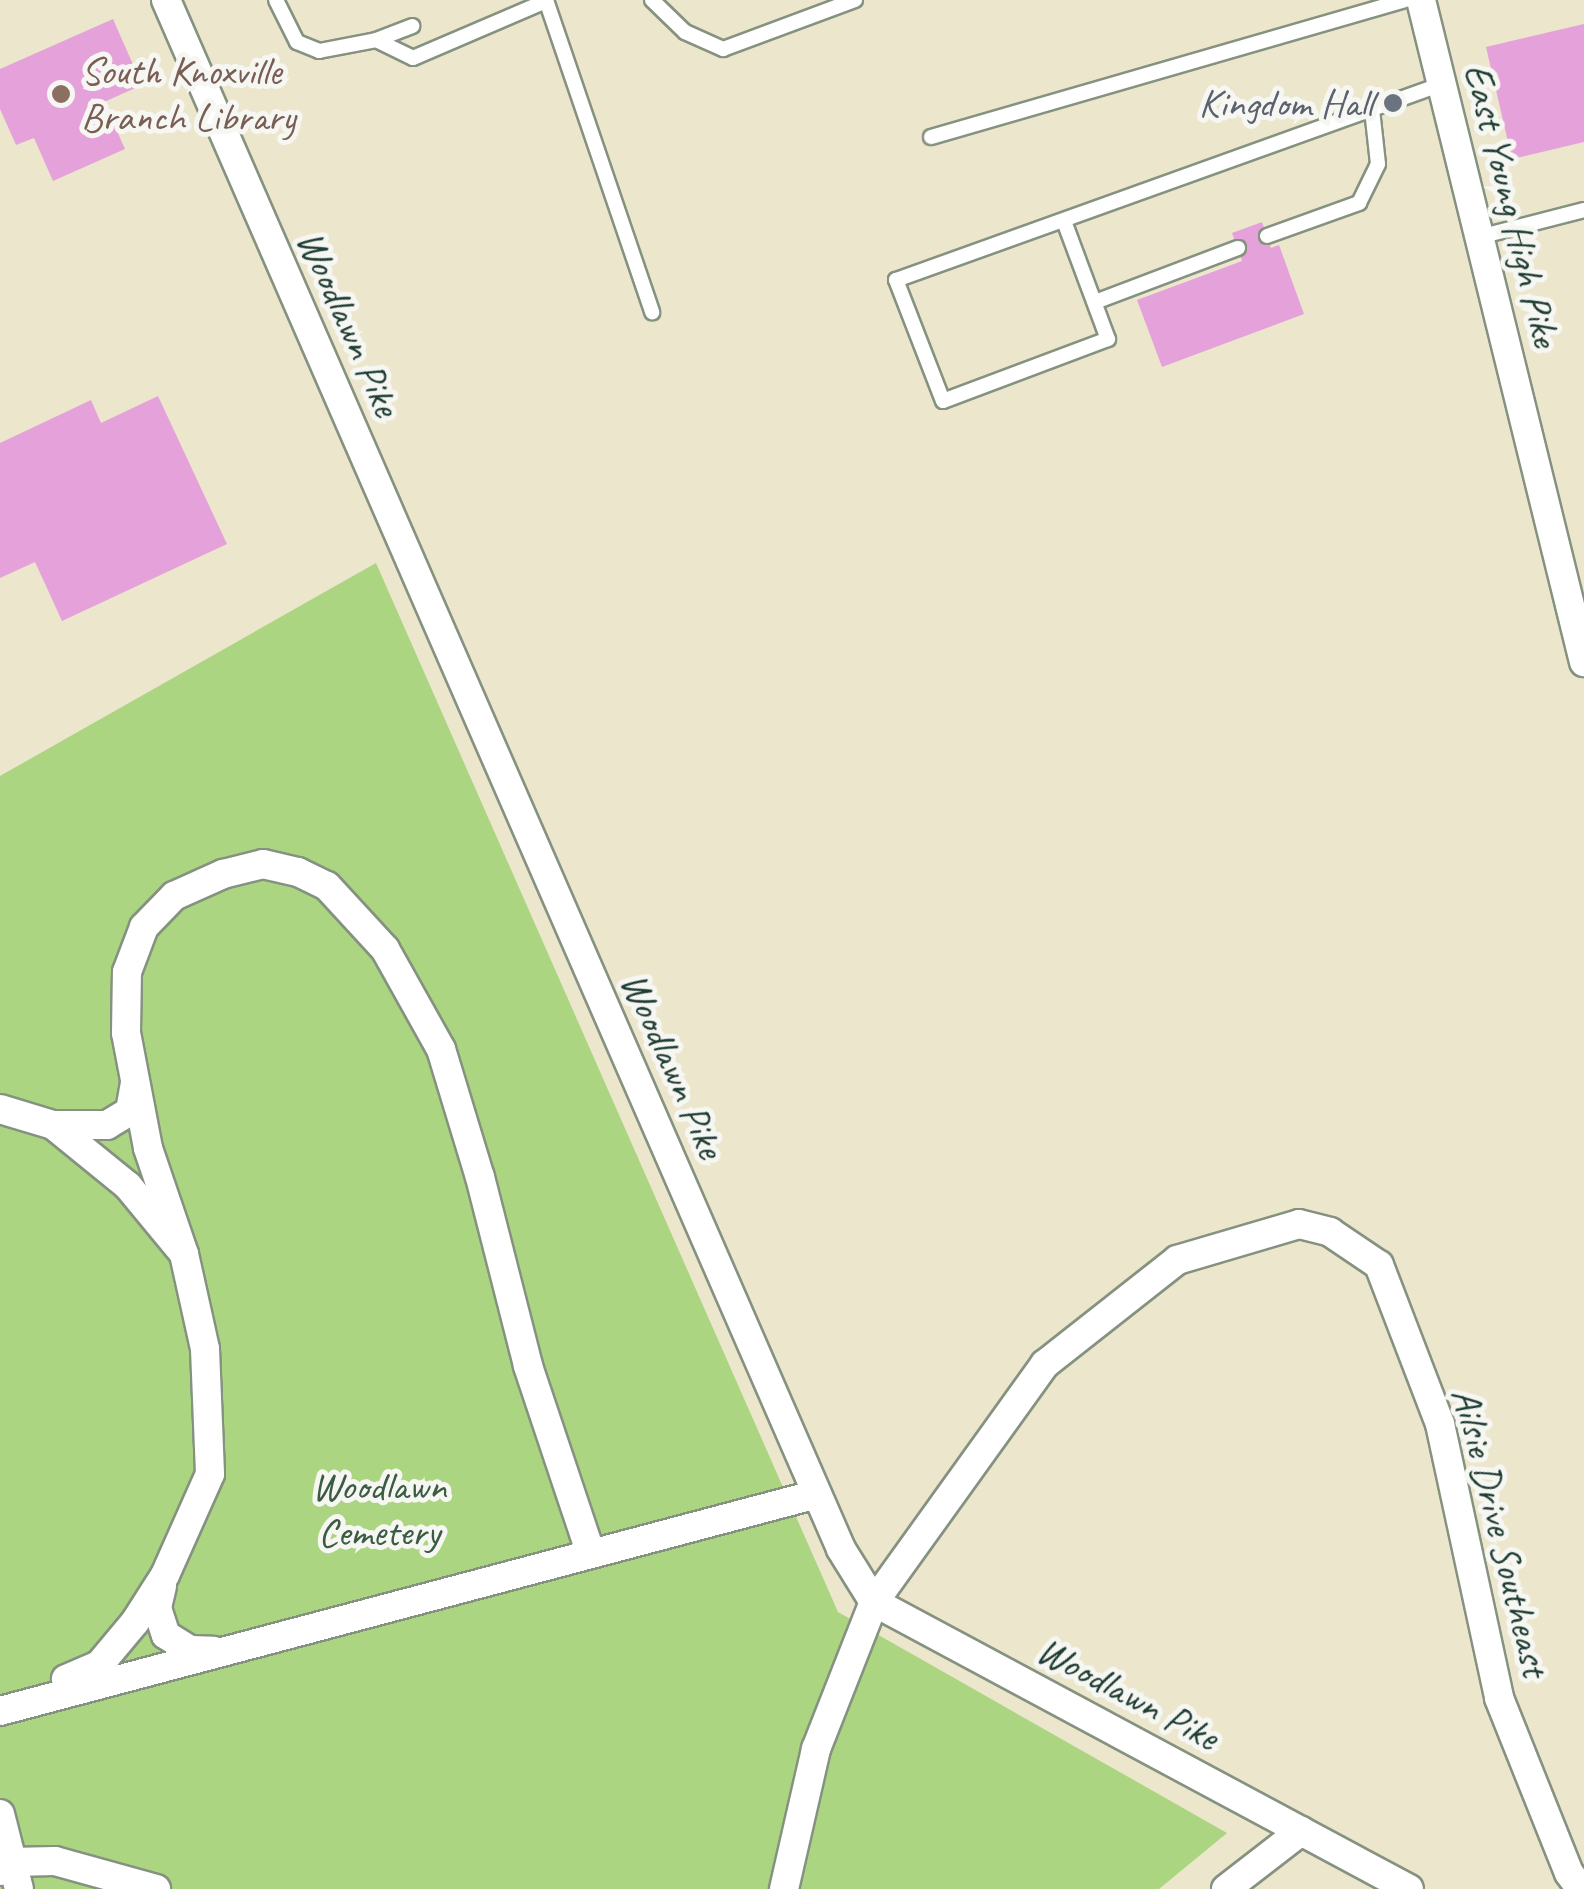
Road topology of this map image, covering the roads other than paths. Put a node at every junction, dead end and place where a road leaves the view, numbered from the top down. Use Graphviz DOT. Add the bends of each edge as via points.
graph roads {
  1 [pos="166,0"];
  2 [pos="276,0"];
  3 [pos="546,0"];
  4 [pos="652,0"];
  5 [pos="855,0"];
  6 [pos="1405,0"];
  7 [pos="1421,0"];
  8 [pos="412,26"];
  9 [pos="376,40"];
  10 [pos="1442,84"];
  11 [pos="1372,110"];
  12 [pos="931,137"];
  13 [pos="1584,210"];
  14 [pos="1064,222"];
  15 [pos="1267,236"];
  16 [pos="1479,237"];
  17 [pos="1238,248"];
  18 [pos="1095,302"];
  19 [pos="652,312"];
  20 [pos="1582,645"];
  21 [pos="135,1081"];
  22 [pos="0,1109"];
  23 [pos="54,1125"];
  24 [pos="184,1254"];
  25 [pos="817,1494"];
  26 [pos="591,1554"];
  27 [pos="165,1575"];
  28 [pos="874,1602"];
  29 [pos="224,1652"];
  30 [pos="0,1710"];
  31 [pos="0,1814"];
  32 [pos="1300,1831"];
  33 [pos="10,1874"];
  34 [pos="156,1889"];
  35 [pos="784,1889"];
  36 [pos="1226,1889"];
  37 [pos="1408,1889"];
  38 [pos="1581,1889"];
  1 -- 25 [label="street, Woodlawn Pike"];
  2 -- 9 [label="lane" via="298,42 319,51"];
  3 -- 9 [label="lane" via="413,58"];
  3 -- 19 [label="lane"];
  4 -- 5 [label="lane" via="685,32 723,49"];
  6 -- 12 [label="lane"];
  7 -- 10 [label="street, East Young High Pike"];
  8 -- 9 [label="lane"];
  10 -- 11 [label="lane"];
  10 -- 16 [label="street, East Young High Pike"];
  11 -- 14 [label="lane"];
  11 -- 15 [label="lane" via="1378,164 1359,203"];
  13 -- 16 [label="lane"];
  14 -- 18 [label="lane"];
  14 -- 18 [label="lane" via="896,280 943,401 1108,339"];
  16 -- 20 [label="street, East Young High Pike"];
  17 -- 18 [label="lane"];
  21 -- 23 [label="street" via="130,1111 107,1125"];
  21 -- 24 [label="street" via="148,1148"];
  21 -- 26 [label="street" via="126,1033 127,972 154,916 174,896 263,864 327,886 385,949 441,1049 528,1366"];
  22 -- 23 [label="street"];
  23 -- 24 [label="street" via="128,1186"];
  24 -- 27 [label="street" via="205,1349 210,1474"];
  25 -- 26 [label="street"];
  25 -- 28 [label="street, Woodlawn Pike"];
  26 -- 29 [label="street"];
  27 -- 29 [label="street" via="157,1608 166,1634 190,1650"];
  27 -- 30 [label="street" via="99,1664"];
  28 -- 32 [label="street, Woodlawn Pike"];
  28 -- 35 [label="street, Ailsie Drive Southeast" via="816,1748"];
  28 -- 38 [label="street, Ailsie Drive Southeast" via="1045,1364 1177,1260 1299,1224 1330,1232 1379,1264 1440,1424 1499,1698"];
  29 -- 30 [label="street"];
  31 -- 33 [label="street"];
  32 -- 36 [label="street"];
  32 -- 37 [label="street, Woodlawn Pike"];
  33 -- 34 [label="street" via="55,1861"];
}
